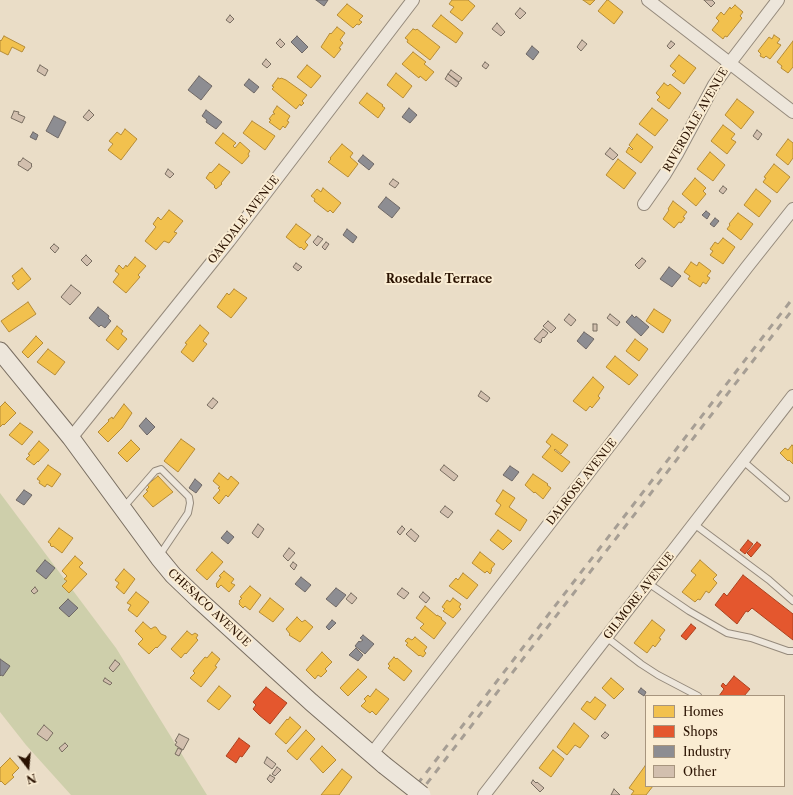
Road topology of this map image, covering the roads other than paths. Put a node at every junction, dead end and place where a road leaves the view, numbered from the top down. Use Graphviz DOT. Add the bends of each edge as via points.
graph roads {
  1 [pos="413,0"];
  2 [pos="648,0"];
  3 [pos="778,0"];
  4 [pos="729,64"];
  5 [pos="793,112"];
  6 [pos="644,204"];
  7 [pos="793,209"];
  8 [pos="0,351"];
  9 [pos="793,396"];
  10 [pos="71,438"];
  11 [pos="743,461"];
  12 [pos="786,498"];
  13 [pos="123,508"];
  14 [pos="694,524"];
  15 [pos="158,558"];
  16 [pos="648,583"];
  17 [pos="793,601"];
  18 [pos="606,637"];
  19 [pos="793,651"];
  20 [pos="696,695"];
  21 [pos="378,760"];
  22 [pos="422,795"];
  23 [pos="484,795"];
  1 -- 10 [label="street, OAKDALE AVENUE" via="229,240"];
  2 -- 4 [label="street"];
  3 -- 4 [label="street, RIVERDALE AVENUE"];
  4 -- 5 [label="street"];
  4 -- 6 [label="street, RIVERDALE AVENUE" via="702,106 673,161"];
  7 -- 21 [label="street, DALROSE AVENUE" via="737,279"];
  8 -- 10 [label="street, CHESACO AVENUE"];
  9 -- 11 [label="street, GILMORE AVENUE"];
  10 -- 13 [label="street, CHESACO AVENUE"];
  11 -- 12 [label="lane"];
  11 -- 14 [label="street, GILMORE AVENUE"];
  13 -- 15 [label="street, CHESACO AVENUE"];
  13 -- 15 [label="lane" via="155,471 161,469 189,497 188,513"];
  14 -- 16 [label="street, GILMORE AVENUE"];
  14 -- 17 [label="lane"];
  15 -- 21 [label="street, CHESACO AVENUE" via="194,596"];
  16 -- 18 [label="street, GILMORE AVENUE"];
  16 -- 19 [label="lane" via="727,633"];
  18 -- 20 [label="lane" via="641,664"];
  18 -- 23 [label="street, GILMORE AVENUE"];
  21 -- 22 [label="street, CHESACO AVENUE, bridge"];
}
